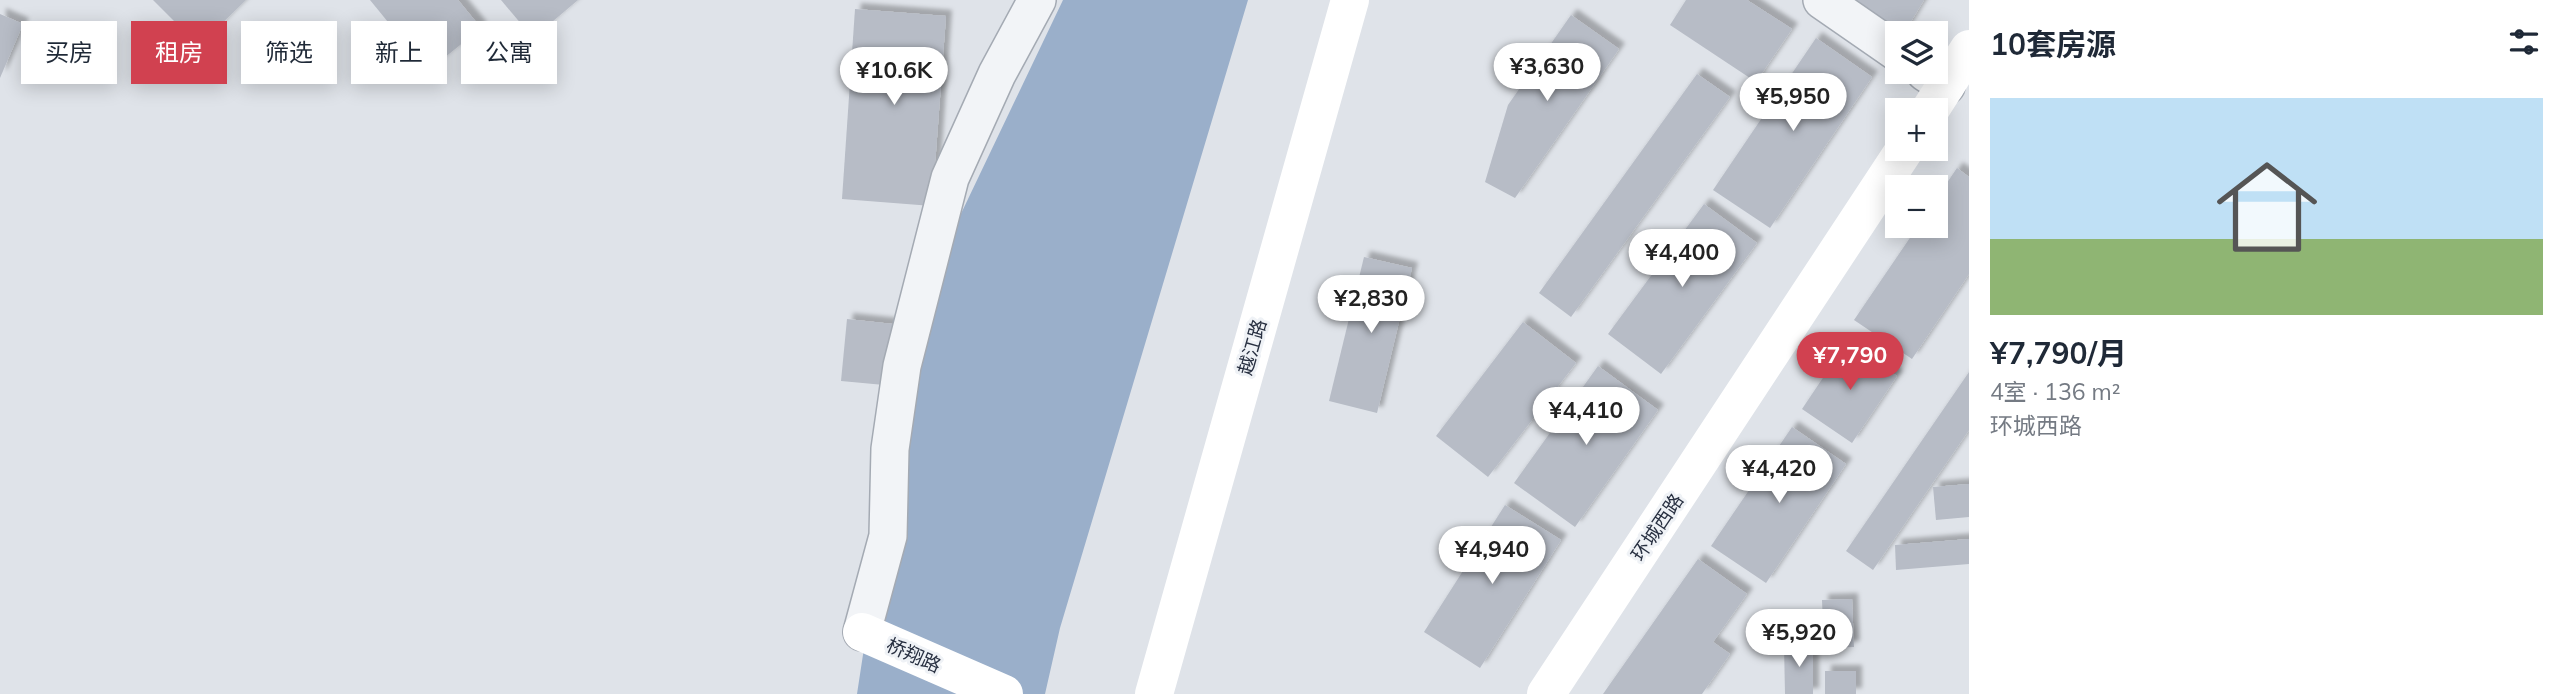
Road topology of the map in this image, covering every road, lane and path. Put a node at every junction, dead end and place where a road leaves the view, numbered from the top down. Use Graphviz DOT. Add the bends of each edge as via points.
graph roads {
  1 [pos="1037,0"];
  2 [pos="1350,0"];
  3 [pos="1822,0"];
  4 [pos="1885,44"];
  5 [pos="1969,49"];
  6 [pos="1934,89"];
  7 [pos="1897,161"];
  8 [pos="862,632"];
  9 [pos="1004,694"];
  10 [pos="1154,694"];
  11 [pos="1546,694"];
  1 -- 8 [label="street" via="950,178 902,366 890,449 888,536"];
  2 -- 10 [label="street, 越江路"];
  3 -- 4 [label="street"];
  5 -- 6 [label="street"];
  7 -- 11 [label="street, 环城西路"];
  8 -- 9 [label="street, 桥翔路"];
}
